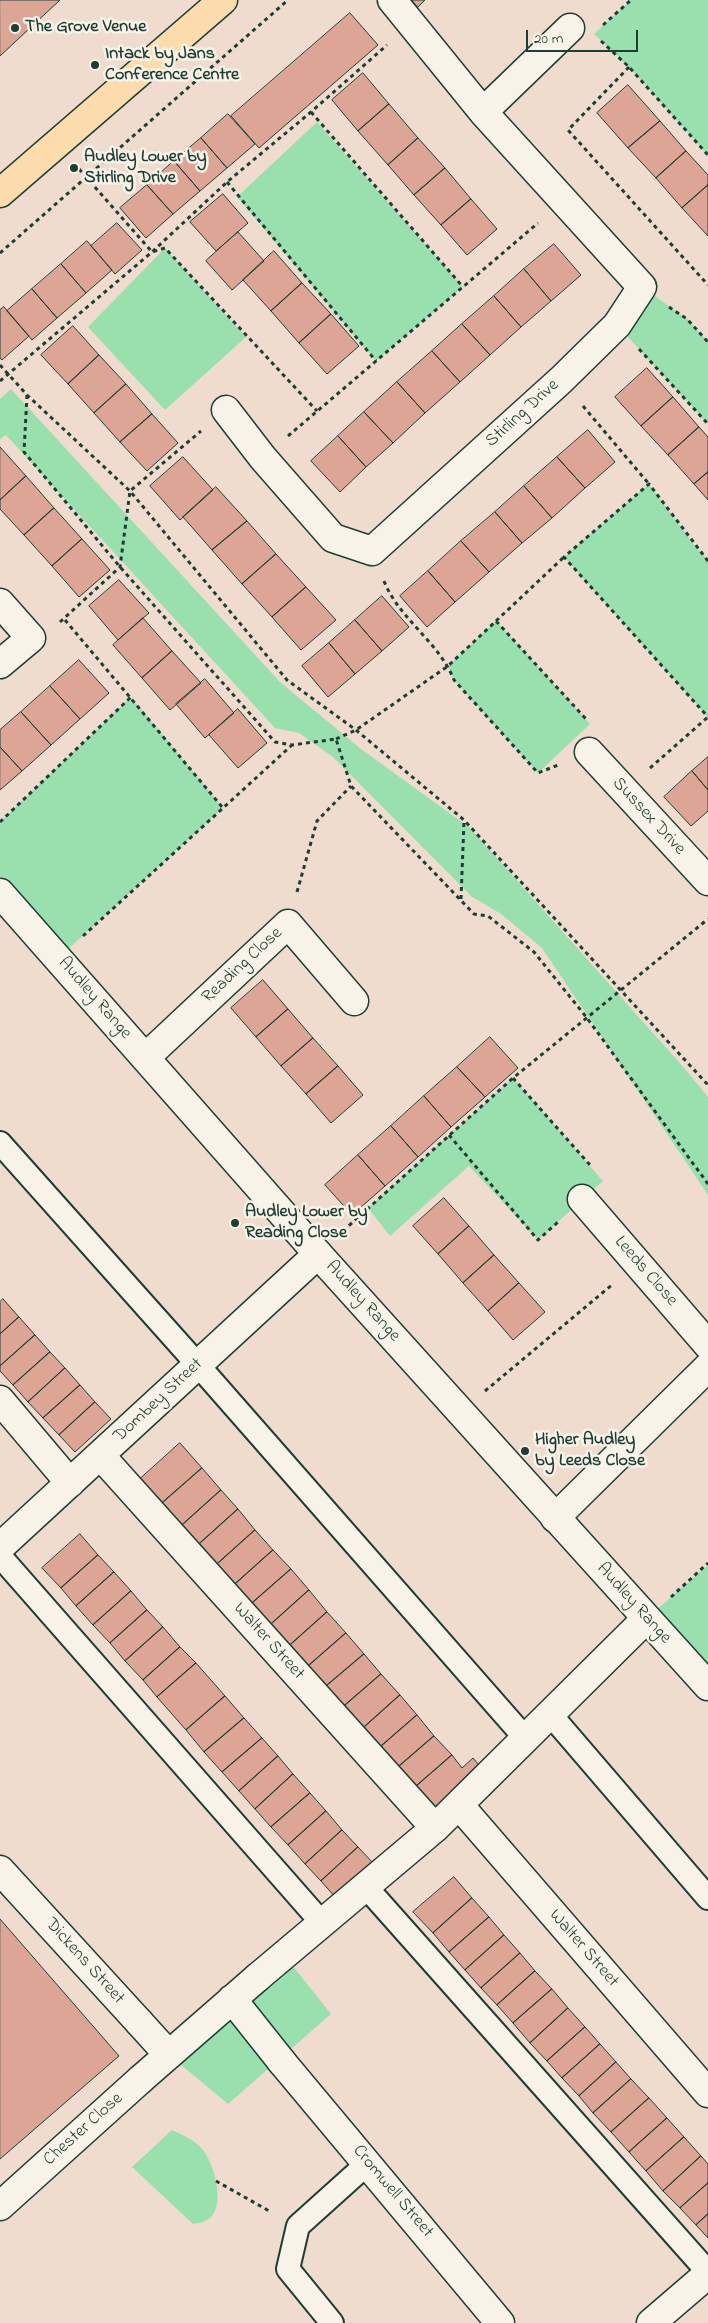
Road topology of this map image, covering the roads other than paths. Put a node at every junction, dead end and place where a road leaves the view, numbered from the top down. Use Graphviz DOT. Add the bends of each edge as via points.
graph roads {
  1 [pos="223,0"];
  2 [pos="392,0"];
  3 [pos="570,28"];
  4 [pos="483,112"];
  5 [pos="0,193"];
  6 [pos="226,410"];
  7 [pos="0,603"];
  8 [pos="0,664"];
  9 [pos="589,752"];
  10 [pos="708,881"];
  11 [pos="0,893"];
  12 [pos="354,1001"];
  13 [pos="146,1057"];
  14 [pos="0,1143"];
  15 [pos="582,1199"];
  16 [pos="318,1254"];
  17 [pos="708,1345"];
  18 [pos="198,1365"];
  19 [pos="708,1367"];
  20 [pos="0,1400"];
  21 [pos="100,1455"];
  22 [pos="70,1483"];
  23 [pos="555,1518"];
  24 [pos="0,1547"];
  25 [pos="0,1556"];
  26 [pos="646,1619"];
  27 [pos="708,1686"];
  28 [pos="550,1714"];
  29 [pos="526,1739"];
  30 [pos="459,1805"];
  31 [pos="436,1828"];
  32 [pos="0,1870"];
  33 [pos="366,1887"];
  34 [pos="708,1898"];
  35 [pos="322,1923"];
  36 [pos="232,1999"];
  37 [pos="168,2054"];
  38 [pos="708,2093"];
  39 [pos="368,2163"];
  40 [pos="0,2206"];
  41 [pos="708,2273"];
  42 [pos="332,2323"];
  43 [pos="500,2323"];
  44 [pos="651,2323"];
  1 -- 5 [label="highway"];
  2 -- 4 [label="street"];
  3 -- 4 [label="street"];
  4 -- 6 [label="street, Stirling Drive" via="642,287 617,325 372,551 333,538"];
  7 -- 8 [label="street" via="31,638"];
  9 -- 10 [label="street, Sussex Drive"];
  11 -- 13 [label="street, Audley Range"];
  12 -- 13 [label="street, Reading Close" via="288,924"];
  13 -- 16 [label="street, Audley Range"];
  14 -- 18 [label="lane"];
  15 -- 17 [label="street, Leeds Close"];
  16 -- 18 [label="street, Dombey Street"];
  16 -- 23 [label="street, Audley Range"];
  18 -- 21 [label="street, Dombey Street"];
  18 -- 29 [label="lane"];
  19 -- 23 [label="street"];
  20 -- 22 [label="street"];
  21 -- 22 [label="street, Dombey Street"];
  21 -- 31 [label="street, Walter Street"];
  22 -- 24 [label="street, Dombey Street"];
  23 -- 26 [label="street, Audley Range"];
  25 -- 35 [label="lane"];
  26 -- 27 [label="street, Audley Range"];
  26 -- 28 [label="street, Chester Close"];
  28 -- 29 [label="street, Chester Close"];
  28 -- 34 [label="lane"];
  29 -- 30 [label="street, Chester Close"];
  30 -- 31 [label="street, Chester Close"];
  30 -- 38 [label="street, Walter Street"];
  31 -- 33 [label="street, Chester Close"];
  32 -- 37 [label="street, Dickens Street"];
  33 -- 35 [label="street, Chester Close"];
  33 -- 41 [label="lane"];
  35 -- 36 [label="street, Chester Close"];
  36 -- 37 [label="street, Chester Close"];
  36 -- 39 [label="street, Cromwell Street"];
  37 -- 40 [label="street, Chester Close"];
  39 -- 42 [label="lane" via="298,2226 288,2269"];
  39 -- 43 [label="street, Cromwell Street"];
  41 -- 44 [label="street"];
}
